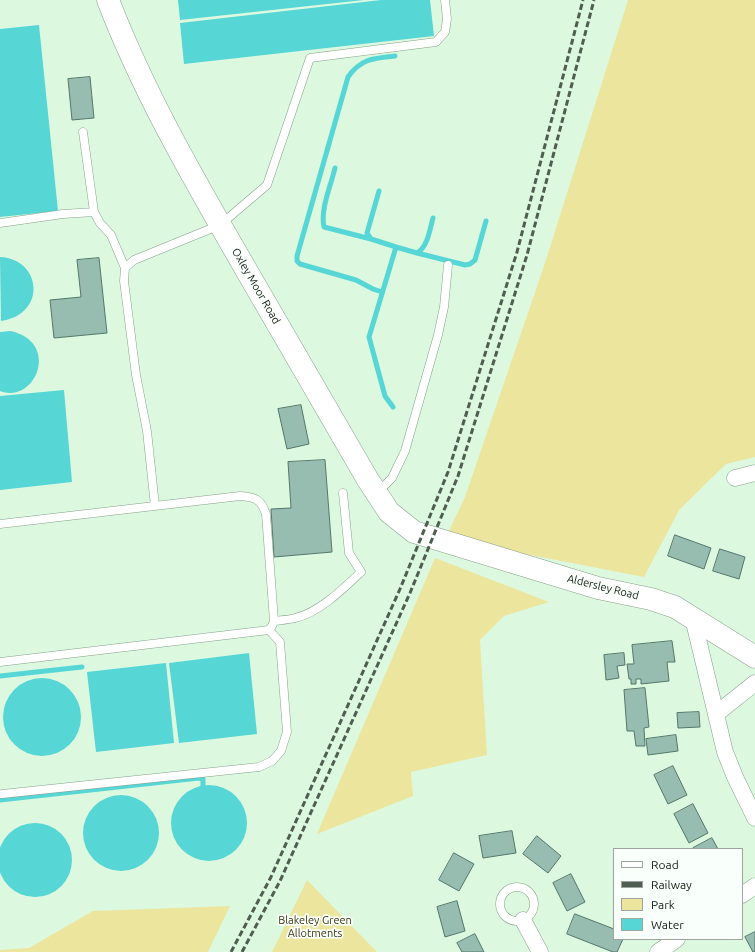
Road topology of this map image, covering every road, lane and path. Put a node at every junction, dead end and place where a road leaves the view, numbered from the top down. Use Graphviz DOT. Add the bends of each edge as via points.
graph roads {
  1 [pos="108,0"];
  2 [pos="445,0"];
  3 [pos="83,132"];
  4 [pos="94,212"];
  5 [pos="0,223"];
  6 [pos="220,225"];
  7 [pos="448,265"];
  8 [pos="125,268"];
  9 [pos="755,473"];
  10 [pos="735,478"];
  11 [pos="343,493"];
  12 [pos="376,494"];
  13 [pos="156,506"];
  14 [pos="0,524"];
  15 [pos="440,540"];
  16 [pos="693,618"];
  17 [pos="274,621"];
  18 [pos="269,630"];
  19 [pos="755,657"];
  20 [pos="0,662"];
  21 [pos="755,683"];
  22 [pos="716,714"];
  23 [pos="2,794"];
  24 [pos="755,818"];
  25 [pos="755,886"];
  26 [pos="743,894"];
  27 [pos="524,920"];
  28 [pos="676,940"];
  29 [pos="540,952"];
  30 [pos="658,952"];
  1 -- 6 [label="street, Oxley Moor Road" via="161,118"];
  2 -- 6 [label="lane" via="445,32 436,42 310,58 267,185"];
  3 -- 4 [label="lane"];
  4 -- 5 [label="lane"];
  4 -- 8 [label="lane" via="111,234"];
  6 -- 8 [label="lane" via="134,260"];
  6 -- 12 [label="street, Oxley Moor Road"];
  7 -- 12 [label="lane" via="438,335 405,451 392,478"];
  8 -- 13 [label="lane" via="124,281 136,375 147,431"];
  9 -- 10 [label="street"];
  11 -- 17 [label="lane" via="349,553 361,572 336,595 307,614"];
  12 -- 15 [label="street, Oxley Moor Road" via="389,512 404,525 414,532"];
  13 -- 14 [label="lane"];
  13 -- 17 [label="lane" via="240,496 256,499 266,514"];
  15 -- 16 [label="street, Aldersley Road" via="598,588 651,599 675,607"];
  16 -- 19 [label="street, Aldersley Road"];
  16 -- 22 [label="street"];
  17 -- 18 [label="lane"];
  18 -- 20 [label="lane"];
  18 -- 23 [label="lane" via="280,642 288,732 281,751 272,761 240,769"];
  21 -- 22 [label="street"];
  22 -- 24 [label="street" via="725,752"];
  25 -- 26 [label="street"];
  27 -- 27 [label="lane" via="532,913 532,897 520,888 509,889 500,903 503,914 512,920"];
  27 -- 29 [label="street"];
  28 -- 30 [label="street"];
}
